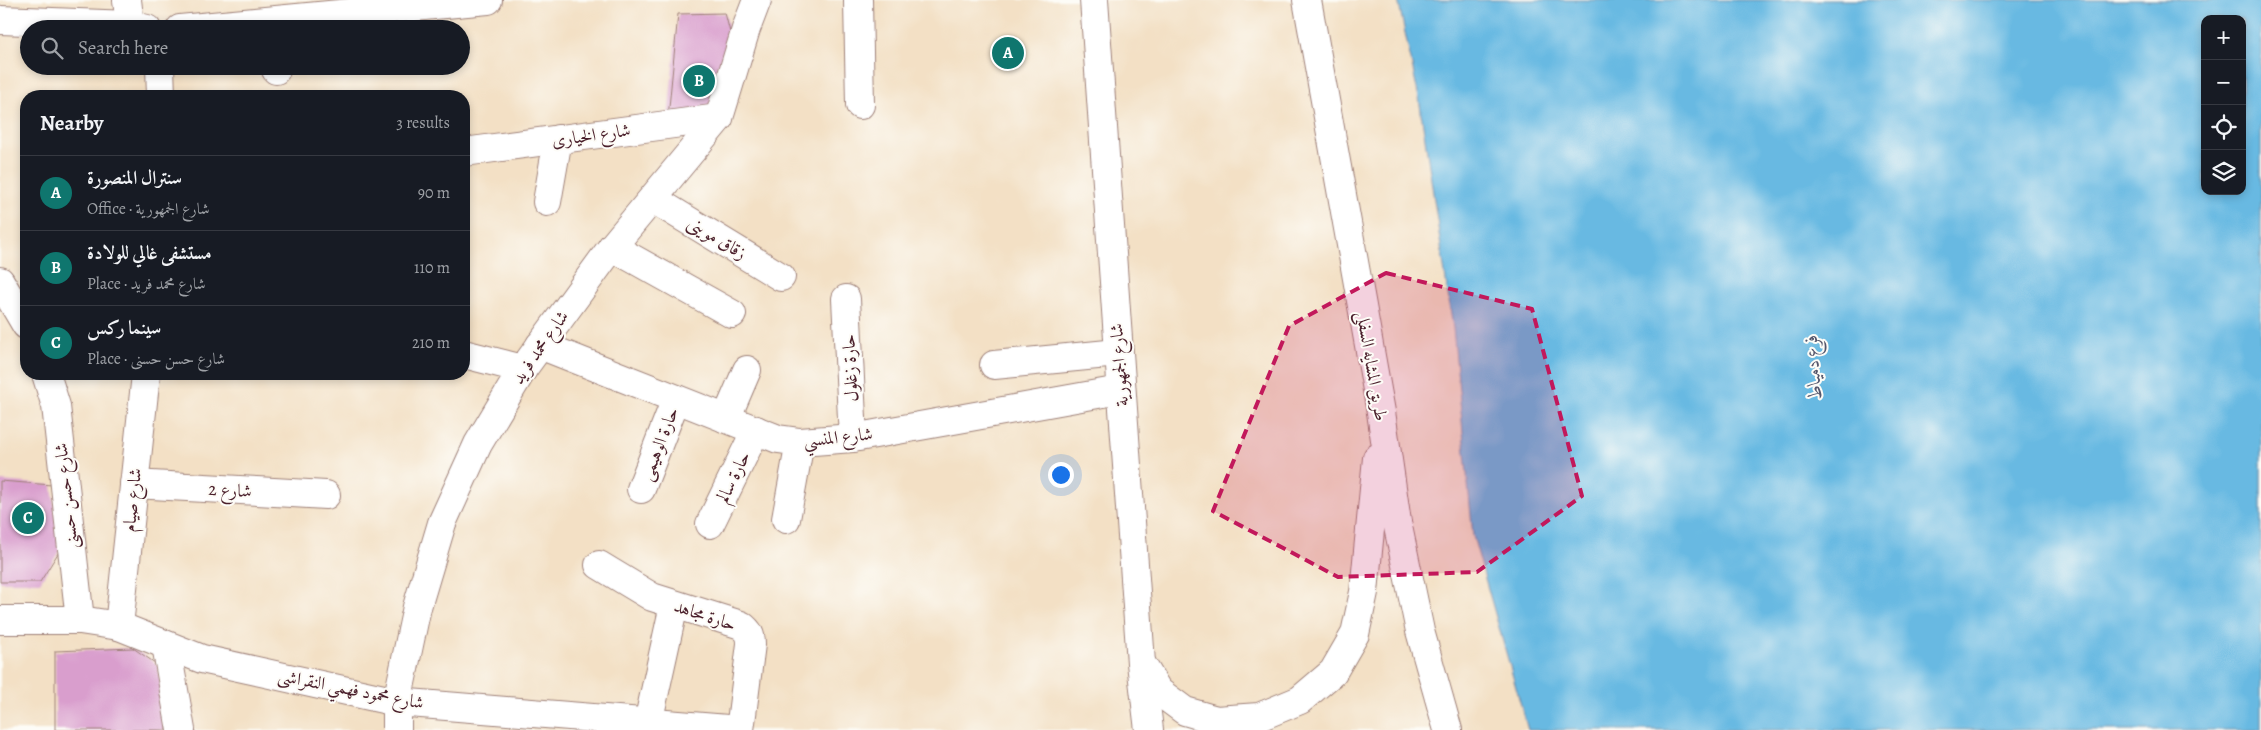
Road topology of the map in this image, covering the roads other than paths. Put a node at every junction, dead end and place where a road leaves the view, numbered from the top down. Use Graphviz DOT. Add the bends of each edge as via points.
graph roads {
  1 [pos="488,0"];
  2 [pos="758,0"];
  3 [pos="858,0"];
  4 [pos="1094,0"];
  5 [pos="1307,0"];
  6 [pos="135,18"];
  7 [pos="0,20"];
  8 [pos="308,20"];
  9 [pos="160,75"];
  10 [pos="161,90"];
  11 [pos="860,105"];
  12 [pos="719,118"];
  13 [pos="558,139"];
  14 [pos="470,151"];
  15 [pos="653,199"];
  16 [pos="547,202"];
  17 [pos="612,247"];
  18 [pos="781,277"];
  19 [pos="0,281"];
  20 [pos="846,298"];
  21 [pos="732,314"];
  22 [pos="20,316"];
  23 [pos="540,345"];
  24 [pos="1118,353"];
  25 [pos="470,356"];
  26 [pos="994,366"];
  27 [pos="524,369"];
  28 [pos="747,370"];
  29 [pos="48,380"];
  30 [pos="145,380"];
  31 [pos="1120,390"];
  32 [pos="676,399"];
  33 [pos="1381,412"];
  34 [pos="726,419"];
  35 [pos="756,430"];
  36 [pos="853,438"];
  37 [pos="800,442"];
  38 [pos="134,484"];
  39 [pos="641,489"];
  40 [pos="326,495"];
  41 [pos="786,519"];
  42 [pos="710,524"];
  43 [pos="599,564"];
  44 [pos="674,605"];
  45 [pos="0,620"];
  46 [pos="80,620"];
  47 [pos="120,626"];
  48 [pos="166,645"];
  49 [pos="1141,663"];
  50 [pos="397,702"];
  51 [pos="648,723"];
  52 [pos="593,725"];
  53 [pos="1214,725"];
  54 [pos="694,728"];
  55 [pos="182,730"];
  56 [pos="397,730"];
  57 [pos="740,730"];
  58 [pos="1149,730"];
  59 [pos="1448,730"];
  1 -- 8 [label="street"];
  2 -- 12 [label="street, شارع محمد فريد"];
  3 -- 11 [label="street"];
  4 -- 24 [label="street, شارع الجمهورية"];
  5 -- 33 [label="street, طريق المشايه السفلى"];
  6 -- 7 [label="street"];
  9 -- 10 [label="street"];
  12 -- 13 [label="street, شارع الخيارى"];
  12 -- 15 [label="street, شارع محمد فريد"];
  13 -- 14 [label="street, شارع الخيارى"];
  13 -- 16 [label="street"];
  15 -- 17 [label="street, شارع محمد فريد"];
  15 -- 18 [label="street, زقاق موينى"];
  17 -- 21 [label="street"];
  17 -- 23 [label="street, شارع محمد فريد"];
  19 -- 22 [label="street"];
  20 -- 36 [label="street, حارة زغلول"];
  23 -- 27 [label="street, شارع محمد فريد"];
  23 -- 32 [label="street, شارع المنسي"];
  24 -- 26 [label="street"];
  24 -- 31 [label="street, شارع الجمهورية"];
  25 -- 27 [label="street"];
  27 -- 50 [label="street, شارع محمد فريد" via="478,444 442,523 417,607"];
  28 -- 34 [label="street"];
  29 -- 46 [label="street, شارع حسن حسنى" via="56,406"];
  30 -- 38 [label="street, شارع صيام"];
  31 -- 36 [label="street, شارع المنسي"];
  31 -- 49 [label="street, شارع الجمهورية"];
  32 -- 34 [label="street, شارع المنسي"];
  32 -- 39 [label="street, حارة الوهيمى"];
  33 -- 53 [label="street" via="1364,592 1355,634 1333,672 1300,700 1260,717"];
  33 -- 59 [label="street, طريق المشايه السفلى" via="1397,522 1420,631"];
  34 -- 35 [label="street, شارع المنسي"];
  35 -- 37 [label="street, شارع المنسي" via="778,439"];
  35 -- 42 [label="street, حارة سالم"];
  36 -- 37 [label="street, شارع المنسي"];
  37 -- 41 [label="street"];
  38 -- 40 [label="street, شارع 2"];
  38 -- 47 [label="street, شارع صيام"];
  43 -- 44 [label="street, حارة مجاهد" via="631,586"];
  44 -- 51 [label="street"];
  44 -- 57 [label="street, حارة مجاهد" via="741,626 751,636"];
  45 -- 46 [label="street, شارع محمود فهمي النقراشى"];
  46 -- 47 [label="street, شارع محمود فهمي النقراشى"];
  47 -- 48 [label="street, شارع محمود فهمي النقراشى"];
  48 -- 50 [label="street, شارع محمود فهمي النقراشى" via="202,659"];
  48 -- 55 [label="street"];
  49 -- 53 [label="street" via="1158,690 1185,711"];
  49 -- 58 [label="street, شارع الجمهورية"];
  50 -- 52 [label="street, شارع محمود فهمي النقراشى"];
  50 -- 56 [label="street, شارع محمد فريد"];
  51 -- 52 [label="street, شارع محمود فهمي النقراشى"];
  51 -- 54 [label="street, شارع محمود فهمي النقراشى"];
  54 -- 57 [label="street, شارع محمود فهمي النقراشى"];
}
